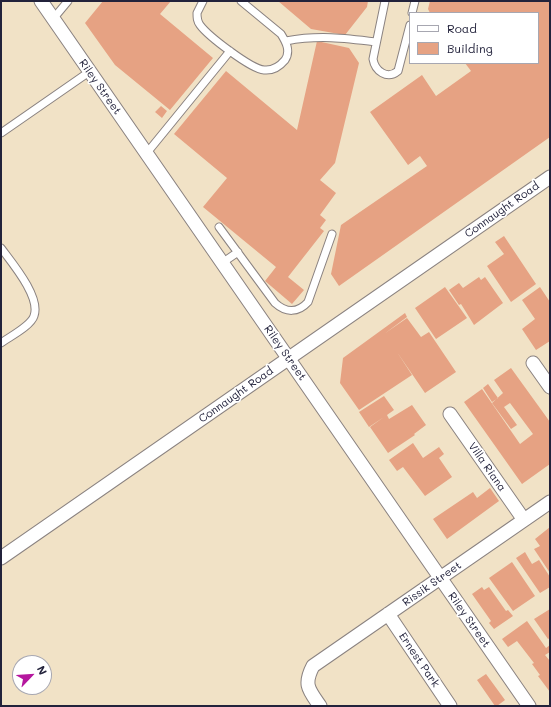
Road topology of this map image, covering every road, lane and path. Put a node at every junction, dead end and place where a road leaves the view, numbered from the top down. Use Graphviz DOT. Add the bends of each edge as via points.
graph roads {
  1 [pos="40,1"];
  2 [pos="68,1"];
  3 [pos="203,1"];
  4 [pos="241,1"];
  5 [pos="385,1"];
  6 [pos="415,1"];
  7 [pos="412,12"];
  8 [pos="53,19"];
  9 [pos="409,29"];
  10 [pos="286,41"];
  11 [pos="376,42"];
  12 [pos="230,51"];
  13 [pos="89,72"];
  14 [pos="1,133"];
  15 [pos="146,154"];
  16 [pos="550,177"];
  17 [pos="219,227"];
  18 [pos="332,234"];
  19 [pos="1,248"];
  20 [pos="238,252"];
  21 [pos="222,263"];
  22 [pos="1,343"];
  23 [pos="288,358"];
  24 [pos="533,363"];
  25 [pos="550,387"];
  26 [pos="450,414"];
  27 [pos="550,502"];
  28 [pos="524,520"];
  29 [pos="1,558"];
  30 [pos="440,578"];
  31 [pos="388,614"];
  32 [pos="320,706"];
  33 [pos="450,706"];
  34 [pos="529,706"];
  1 -- 8 [label="street, Riley Street"];
  2 -- 8 [label="lane"];
  3 -- 12 [label="lane" via="196,13 200,26"];
  4 -- 10 [label="lane"];
  5 -- 11 [label="lane"];
  6 -- 7 [label="lane"];
  8 -- 13 [label="street, Riley Street"];
  9 -- 11 [label="lane" via="402,63 394,74 384,74 374,65"];
  10 -- 11 [label="lane" via="326,36"];
  10 -- 12 [label="lane" via="287,57 275,69 255,68"];
  12 -- 15 [label="lane"];
  13 -- 14 [label="lane"];
  13 -- 15 [label="street, Riley Street"];
  15 -- 21 [label="street, Riley Street"];
  16 -- 23 [label="street, Connaught Road"];
  17 -- 20 [label="lane"];
  18 -- 20 [label="lane" via="308,302 292,311 282,309 275,303"];
  19 -- 22 [label="lane" via="28,287 34,308 34,316 30,322"];
  20 -- 21 [label="lane"];
  21 -- 23 [label="street, Riley Street"];
  23 -- 29 [label="street, Connaught Road"];
  23 -- 30 [label="street, Riley Street"];
  24 -- 25 [label="street"];
  26 -- 28 [label="street, Villa Riana"];
  27 -- 28 [label="street, Rissik Street"];
  28 -- 30 [label="street, Rissik Street"];
  30 -- 31 [label="street, Rissik Street"];
  30 -- 34 [label="street, Riley Street"];
  31 -- 32 [label="street, Rissik Street" via="313,666 307,683 309,691"];
  31 -- 33 [label="street, Ernest Park"];
}
